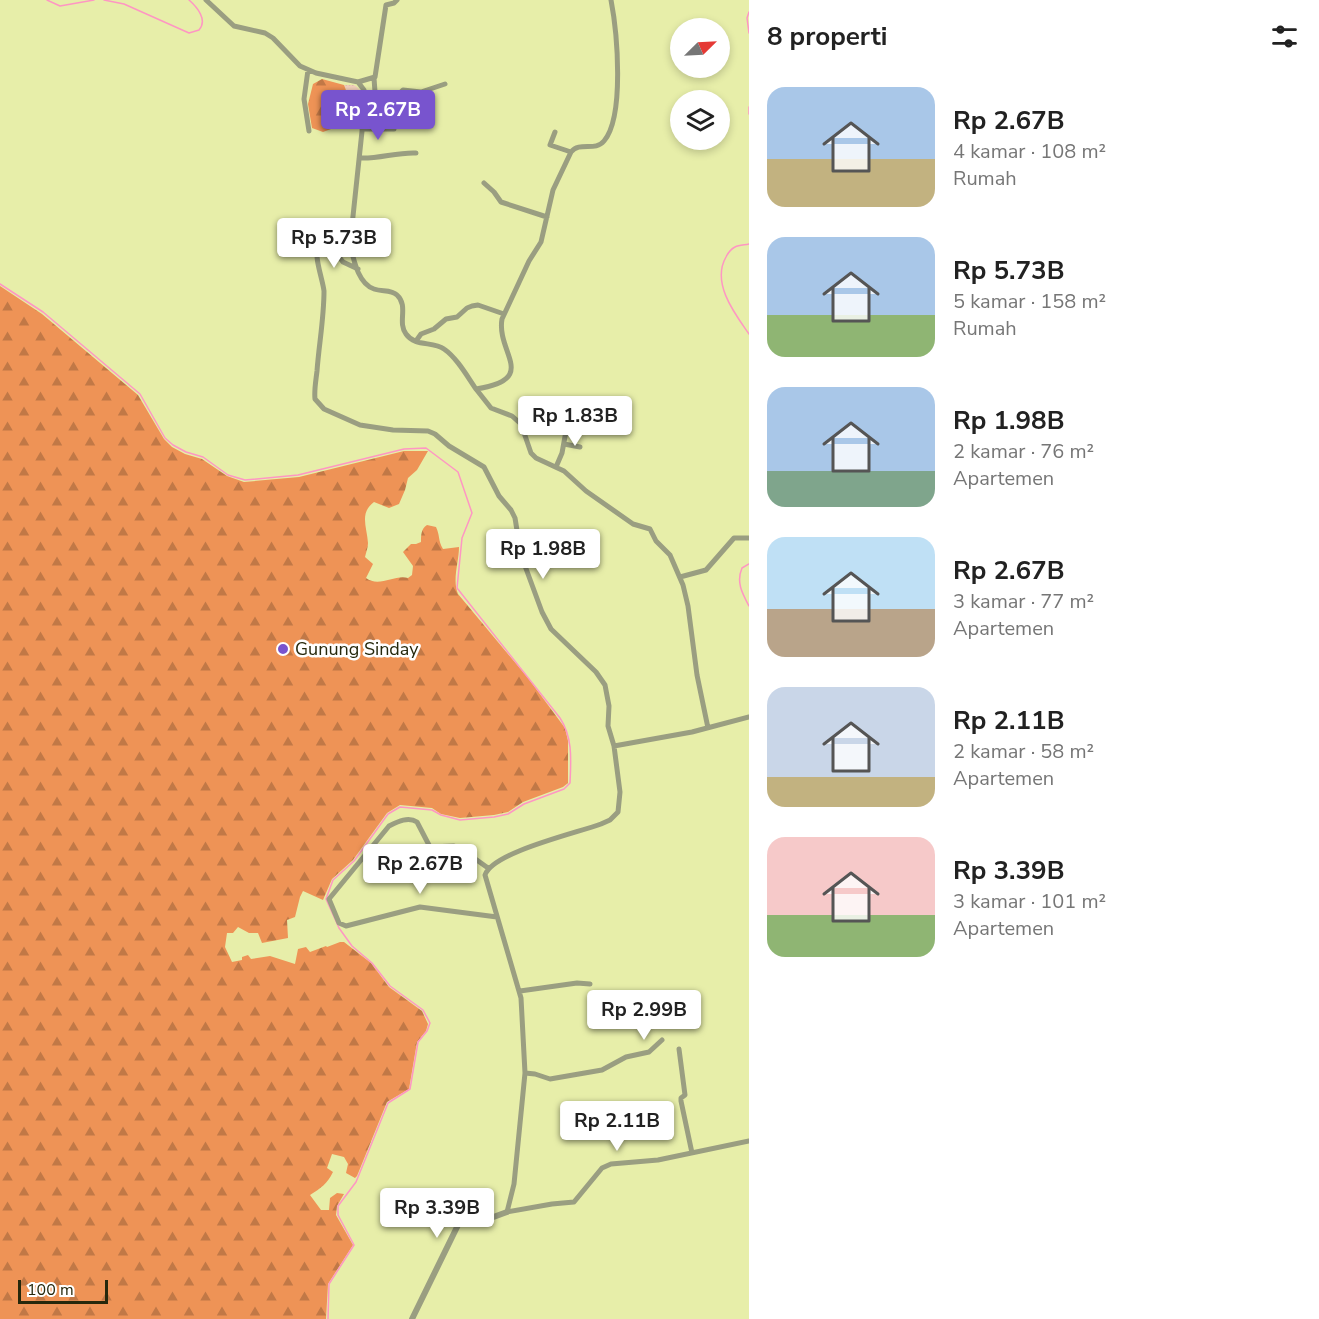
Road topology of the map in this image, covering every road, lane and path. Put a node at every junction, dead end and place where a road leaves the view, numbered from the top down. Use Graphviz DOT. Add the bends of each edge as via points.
graph roads {
  1 [pos="206,0"];
  2 [pos="397,0"];
  3 [pos="611,0"];
  4 [pos="308,70"];
  5 [pos="374,78"];
  6 [pos="358,82"];
  7 [pos="445,84"];
  8 [pos="365,100"];
  9 [pos="362,129"];
  10 [pos="394,129"];
  11 [pos="309,131"];
  12 [pos="555,132"];
  13 [pos="571,152"];
  14 [pos="416,153"];
  15 [pos="360,158"];
  16 [pos="483,183"];
  17 [pos="547,217"];
  18 [pos="348,237"];
  19 [pos="329,244"];
  20 [pos="358,269"];
  21 [pos="504,314"];
  22 [pos="416,341"];
  23 [pos="476,389"];
  24 [pos="568,420"];
  25 [pos="564,444"];
  26 [pos="580,447"];
  27 [pos="556,467"];
  28 [pos="749,538"];
  29 [pos="680,577"];
  30 [pos="749,717"];
  31 [pos="708,728"];
  32 [pos="614,746"];
  33 [pos="488,868"];
  34 [pos="497,917"];
  35 [pos="590,984"];
  36 [pos="520,991"];
  37 [pos="662,1040"];
  38 [pos="679,1049"];
  39 [pos="525,1073"];
  40 [pos="749,1141"];
  41 [pos="692,1153"];
  42 [pos="507,1212"];
  43 [pos="412,1319"];
  1 -- 4 [label="street" via="234,26 273,38"];
  2 -- 5 [label="street" via="386,6"];
  3 -- 13 [label="street" via="618,67 611,128 601,144 576,147"];
  4 -- 6 [label="street"];
  4 -- 11 [label="street" via="304,99"];
  5 -- 6 [label="street"];
  5 -- 8 [label="street" via="375,92"];
  6 -- 8 [label="street"];
  7 -- 8 [label="street" via="421,92 404,90 391,106"];
  8 -- 9 [label="street"];
  9 -- 10 [label="street"];
  9 -- 15 [label="street"];
  12 -- 13 [label="street" via="550,145"];
  13 -- 17 [label="street" via="553,190"];
  14 -- 15 [label="street"];
  15 -- 18 [label="street"];
  16 -- 17 [label="street" via="501,202"];
  17 -- 21 [label="street" via="541,242"];
  18 -- 19 [label="street"];
  18 -- 20 [label="street"];
  19 -- 20 [label="street" via="343,262"];
  19 -- 32 [label="street" via="318,249 316,259 322,277 324,313 315,399 324,409 360,425 428,431 484,468 499,496 512,510 521,555 551,629 605,685 608,726"];
  20 -- 22 [label="street" via="370,288 393,291 401,299 404,332"];
  21 -- 22 [label="street" via="472,306 421,334"];
  21 -- 23 [label="street" via="501,326 512,371 494,385"];
  22 -- 23 [label="street" via="443,348"];
  23 -- 27 [label="street" via="491,408 516,419 536,458"];
  24 -- 25 [label="street"];
  25 -- 26 [label="street"];
  25 -- 27 [label="street"];
  27 -- 29 [label="street" via="616,513 650,529 670,555"];
  28 -- 29 [label="street" via="734,538 706,570"];
  29 -- 31 [label="street"];
  30 -- 31 [label="street"];
  31 -- 32 [label="street"];
  32 -- 33 [label="street" via="620,800 615,816 506,855"];
  33 -- 34 [label="street" via="486,881"];
  33 -- 34 [label="street" via="460,848 429,847 417,822 403,820 389,826 329,899 339,923 346,926 420,907"];
  34 -- 36 [label="street"];
  35 -- 36 [label="street"];
  36 -- 39 [label="street"];
  37 -- 39 [label="street" via="649,1052 626,1057 602,1070 550,1079"];
  38 -- 41 [label="street" via="685,1095 681,1101"];
  39 -- 42 [label="street" via="514,1184"];
  40 -- 41 [label="street"];
  41 -- 42 [label="street" via="611,1164 602,1168 574,1202"];
  42 -- 43 [label="street" via="459,1223"];
}
